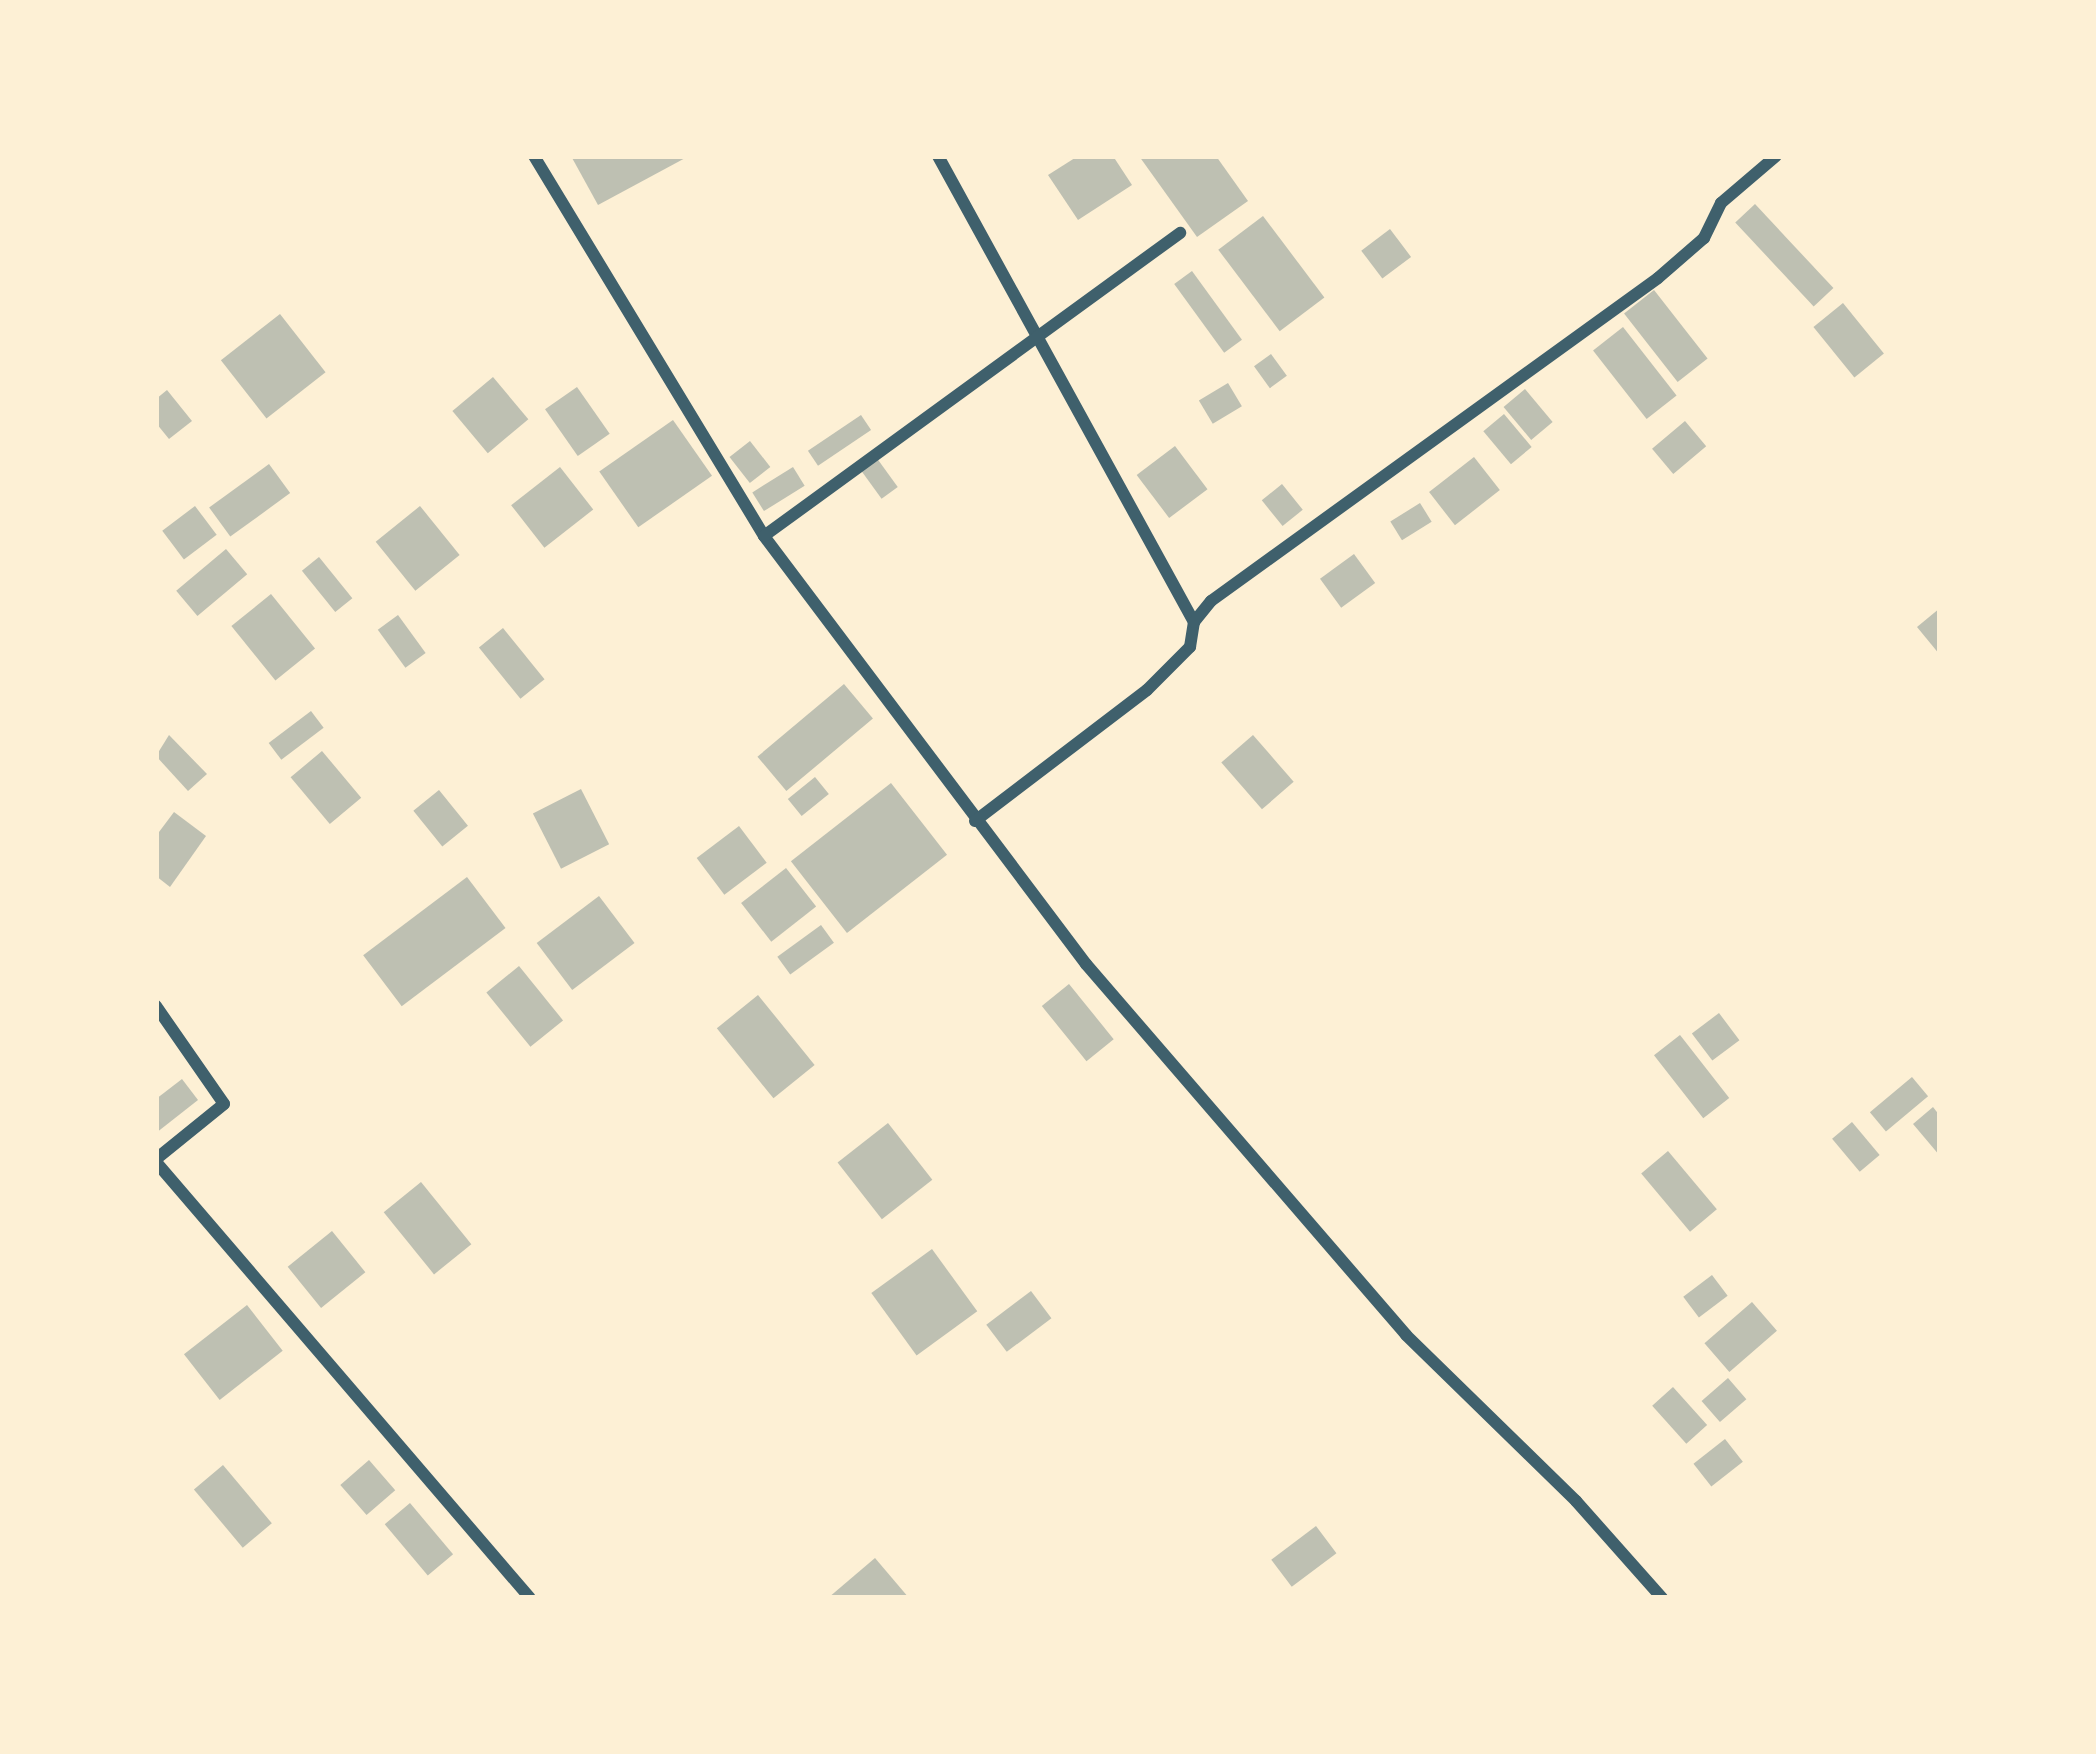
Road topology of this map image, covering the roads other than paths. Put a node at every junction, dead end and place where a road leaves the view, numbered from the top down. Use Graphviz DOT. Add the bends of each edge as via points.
graph roads {
  1 [pos="534,156"];
  2 [pos="938,156"];
  3 [pos="1777,156"];
  4 [pos="1180,233"];
  5 [pos="1036,335"];
  6 [pos="764,536"];
  7 [pos="1194,622"];
  8 [pos="975,821"];
  9 [pos="156,1006"];
  10 [pos="156,1160"];
  11 [pos="530,1598"];
  12 [pos="1662,1598"];
  1 -- 6 [label="street"];
  2 -- 5 [label="street"];
  3 -- 7 [label="street" via="1721,203 1704,238 1658,278 1249,572"];
  4 -- 5 [label="street"];
  5 -- 6 [label="street"];
  5 -- 7 [label="street"];
  6 -- 8 [label="street"];
  7 -- 8 [label="street" via="1190,647 1147,690"];
  8 -- 12 [label="street" via="1293,1208"];
  9 -- 10 [label="street" via="224,1104"];
  10 -- 11 [label="street"];
}
